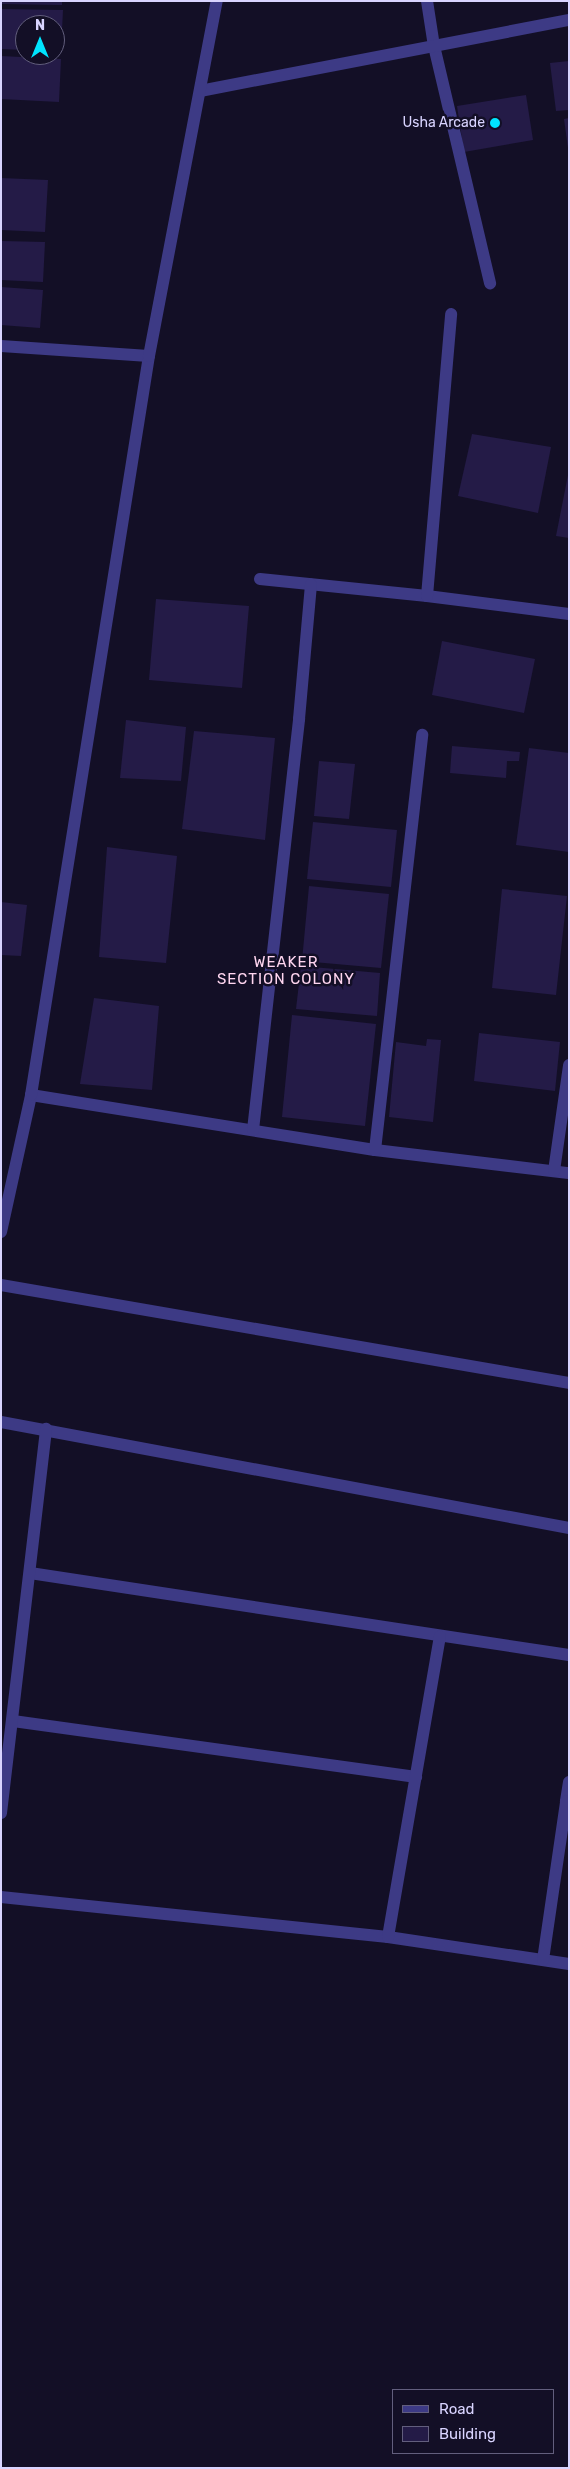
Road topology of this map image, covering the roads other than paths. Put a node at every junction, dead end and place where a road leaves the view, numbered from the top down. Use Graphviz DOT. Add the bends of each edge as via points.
graph roads {
  1 [pos="217,1"];
  2 [pos="427,1"];
  3 [pos="569,20"];
  4 [pos="434,46"];
  5 [pos="200,91"];
  6 [pos="490,283"];
  7 [pos="452,314"];
  8 [pos="1,346"];
  9 [pos="149,356"];
  10 [pos="260,579"];
  11 [pos="311,585"];
  12 [pos="427,596"];
  13 [pos="569,614"];
  14 [pos="422,735"];
  15 [pos="569,1065"];
  16 [pos="31,1095"];
  17 [pos="253,1130"];
  18 [pos="376,1150"];
  19 [pos="554,1172"];
  20 [pos="569,1173"];
  21 [pos="1,1232"];
  22 [pos="1,1285"];
  23 [pos="569,1384"];
  24 [pos="1,1422"];
  25 [pos="46,1430"];
  26 [pos="569,1528"];
  27 [pos="30,1573"];
  28 [pos="440,1636"];
  29 [pos="569,1655"];
  30 [pos="14,1721"];
  31 [pos="416,1777"];
  32 [pos="569,1782"];
  33 [pos="567,1802"];
  34 [pos="1,1813"];
  35 [pos="1,1897"];
  36 [pos="388,1937"];
  37 [pos="543,1960"];
  38 [pos="569,1964"];
  1 -- 5 [label="street"];
  2 -- 4 [label="street"];
  3 -- 4 [label="street"];
  4 -- 5 [label="street"];
  4 -- 6 [label="street"];
  5 -- 9 [label="street"];
  7 -- 12 [label="street"];
  8 -- 9 [label="street"];
  9 -- 16 [label="street"];
  10 -- 11 [label="street"];
  11 -- 12 [label="street"];
  11 -- 17 [label="street"];
  12 -- 13 [label="street"];
  14 -- 18 [label="street"];
  15 -- 19 [label="street"];
  16 -- 17 [label="street"];
  16 -- 21 [label="street"];
  17 -- 18 [label="street"];
  18 -- 19 [label="street"];
  19 -- 20 [label="street"];
  22 -- 23 [label="street"];
  24 -- 25 [label="street"];
  25 -- 26 [label="street"];
  25 -- 27 [label="street"];
  27 -- 28 [label="street"];
  27 -- 30 [label="street"];
  28 -- 29 [label="street"];
  28 -- 31 [label="street"];
  30 -- 31 [label="street"];
  30 -- 34 [label="street"];
  31 -- 36 [label="street"];
  32 -- 33 [label="street"];
  33 -- 37 [label="street"];
  35 -- 36 [label="street"];
  36 -- 37 [label="street"];
  37 -- 38 [label="street"];
}
